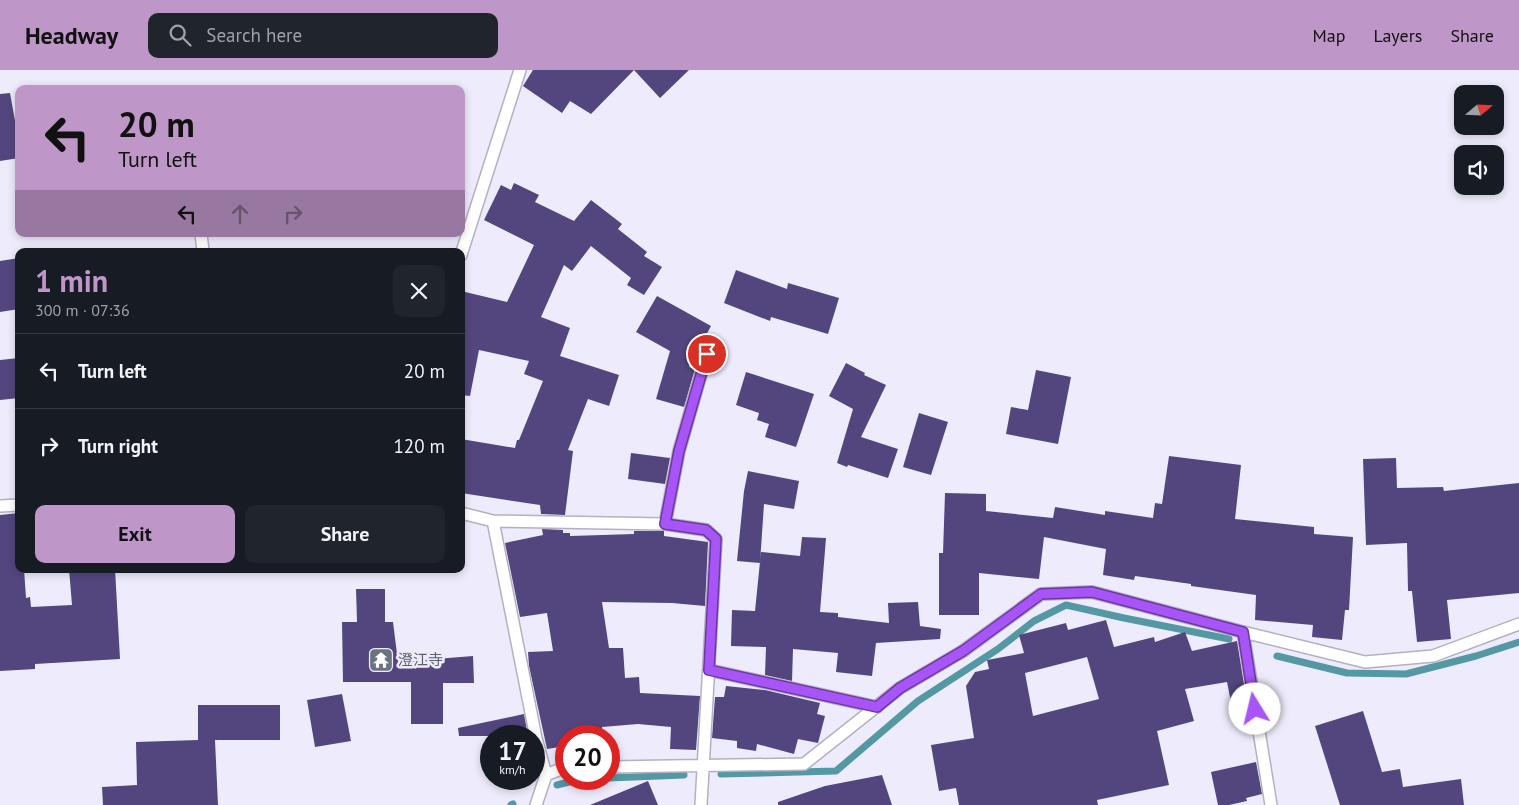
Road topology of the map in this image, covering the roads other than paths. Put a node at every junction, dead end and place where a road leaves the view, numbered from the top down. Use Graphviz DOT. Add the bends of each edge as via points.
graph roads {
  1 [pos="520,70"];
  2 [pos="463,248"];
  3 [pos="707,354"];
  4 [pos="15,505"];
  5 [pos="0,506"];
  6 [pos="465,514"];
  7 [pos="493,521"];
  8 [pos="665,524"];
  9 [pos="1519,624"];
  10 [pos="1243,632"];
  11 [pos="709,670"];
  12 [pos="877,707"];
  13 [pos="702,766"];
  14 [pos="620,767"];
  15 [pos="555,771"];
  16 [pos="546,775"];
  17 [pos="536,805"];
  18 [pos="701,805"];
  19 [pos="1271,805"];
  1 -- 2 [label="lane"];
  3 -- 8 [label="lane" via="679,451"];
  4 -- 5 [label="lane"];
  6 -- 7 [label="lane"];
  7 -- 8 [label="lane"];
  7 -- 16 [label="lane"];
  8 -- 11 [label="lane" via="706,530 716,539"];
  9 -- 10 [label="lane" via="1433,656 1366,662"];
  10 -- 12 [label="lane" via="1092,592 1041,594 963,651 900,688"];
  10 -- 19 [label="lane"];
  11 -- 12 [label="lane"];
  11 -- 13 [label="lane"];
  12 -- 13 [label="lane" via="804,764"];
  13 -- 14 [label="lane"];
  13 -- 18 [label="lane"];
  15 -- 16 [label="lane"];
  16 -- 17 [label="lane"];
}
